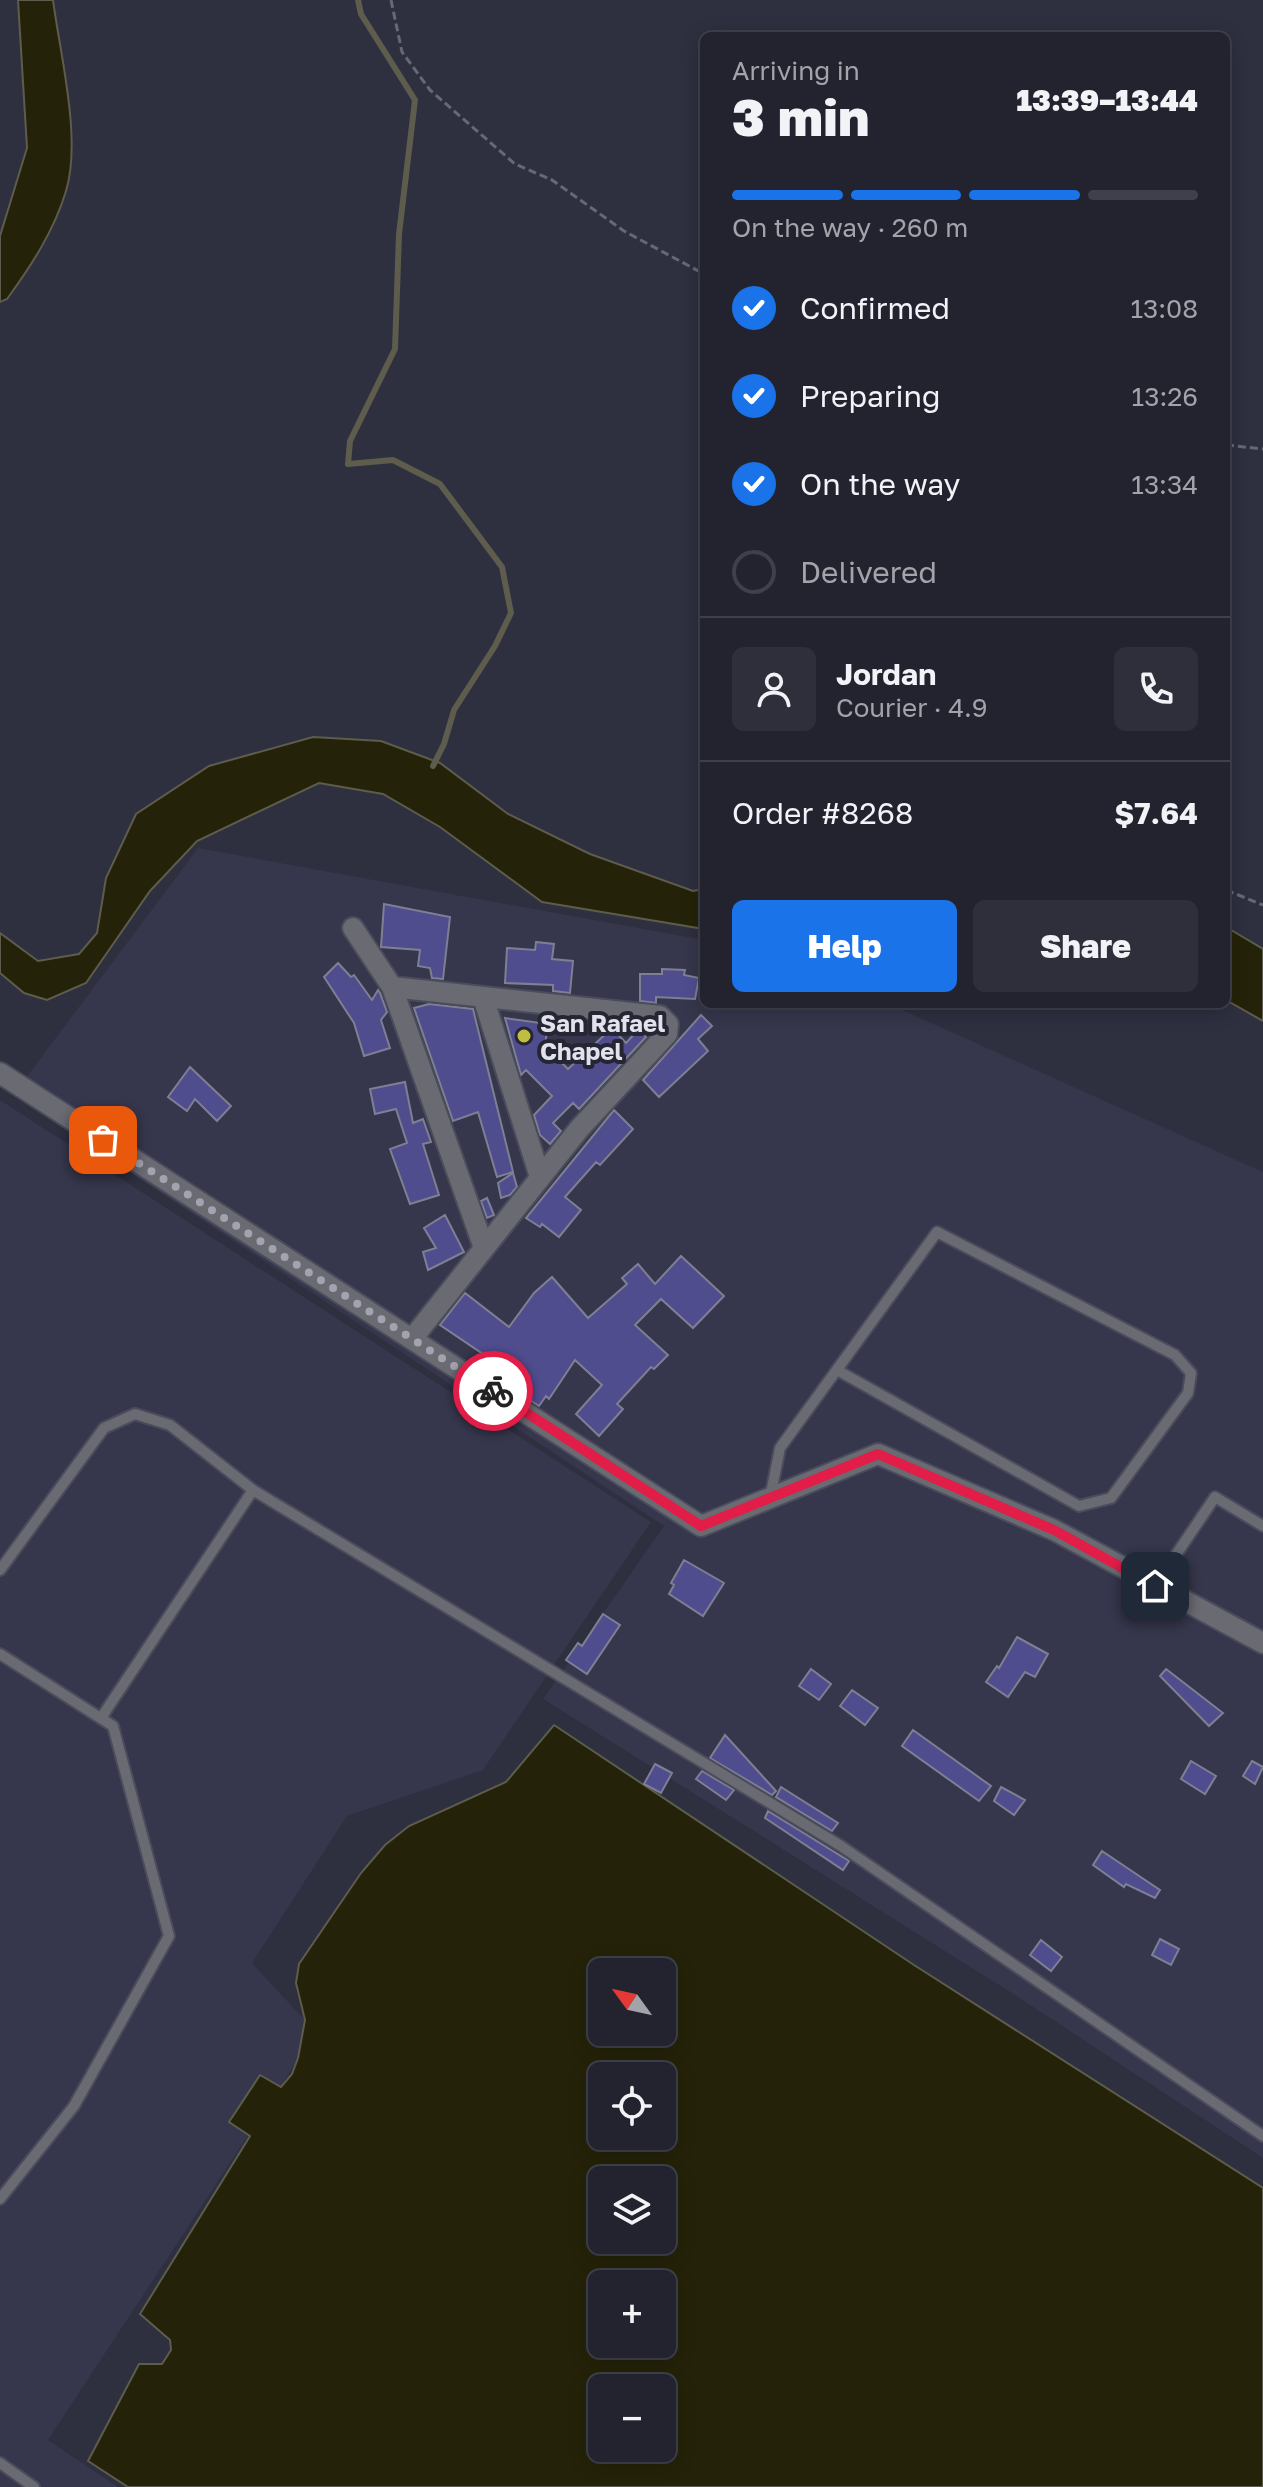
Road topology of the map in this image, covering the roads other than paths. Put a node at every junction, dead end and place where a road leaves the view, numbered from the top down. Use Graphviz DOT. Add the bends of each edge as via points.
graph roads {
  1 [pos="353,928"];
  2 [pos="392,987"];
  3 [pos="483,997"];
  4 [pos="0,1073"];
  5 [pos="540,1177"];
  6 [pos="484,1248"];
  7 [pos="412,1339"];
  8 [pos="837,1370"];
  9 [pos="253,1490"];
  10 [pos="770,1498"];
  11 [pos="1263,1526"];
  12 [pos="0,1570"];
  13 [pos="1155,1586"];
  14 [pos="1263,1643"];
  15 [pos="0,1654"];
  16 [pos="101,1718"];
  17 [pos="1263,2136"];
  18 [pos="0,2199"];
  19 [pos="0,2463"];
  20 [pos="34,2487"];
  1 -- 2 [label="street"];
  2 -- 3 [label="street"];
  2 -- 6 [label="street"];
  3 -- 5 [label="street"];
  3 -- 5 [label="street" via="660,1016 668,1024 667,1034"];
  4 -- 7 [label="street"];
  5 -- 6 [label="street"];
  6 -- 7 [label="street"];
  7 -- 10 [label="street" via="701,1526"];
  8 -- 8 [label="lane" via="937,1232 1175,1355 1191,1373 1188,1393 1111,1498 1079,1506"];
  8 -- 10 [label="lane" via="780,1448"];
  9 -- 12 [label="lane" via="170,1425 135,1414 104,1428"];
  9 -- 16 [label="lane"];
  9 -- 17 [label="lane" via="841,1846"];
  10 -- 13 [label="street" via="878,1454 1054,1530"];
  11 -- 13 [label="lane" via="1215,1497"];
  13 -- 14 [label="street"];
  15 -- 16 [label="lane"];
  16 -- 18 [label="lane" via="113,1726 169,1936 74,2106"];
  19 -- 20 [label="lane"];
}
